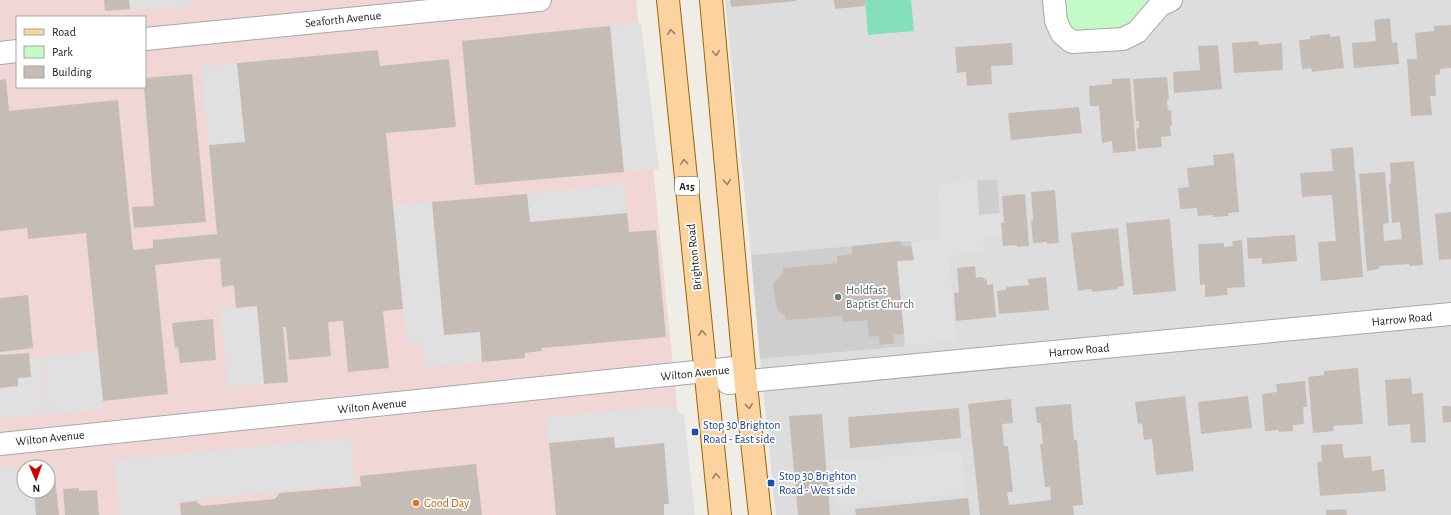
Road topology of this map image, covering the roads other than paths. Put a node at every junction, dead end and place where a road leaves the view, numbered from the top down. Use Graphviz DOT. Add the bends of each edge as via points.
graph roads {
  1 [pos="540,0"];
  2 [pos="668,0"];
  3 [pos="711,0"];
  4 [pos="1054,0"];
  5 [pos="1170,0"];
  6 [pos="146,39"];
  7 [pos="16,51"];
  8 [pos="0,53"];
  9 [pos="1451,314"];
  10 [pos="745,375"];
  11 [pos="706,378"];
  12 [pos="0,444"];
  13 [pos="720,515"];
  14 [pos="760,515"];
  1 -- 6 [label="street, Seaforth Avenue"];
  11 -- 2 [label="main road, Brighton Road / A15, one-way"];
  3 -- 10 [label="main road, one-way"];
  4 -- 5 [label="street" via="1056,21 1062,34 1072,42 1123,39 1137,32 1160,5"];
  7 -- 8 [label="street"];
  9 -- 10 [label="street, Harrow Road"];
  10 -- 11 [label="street, Harrow Road"];
  10 -- 14 [label="main road, one-way"];
  11 -- 12 [label="street, Wilton Avenue"];
  13 -- 11 [label="main road, Brighton Road / A15, one-way"];
}
